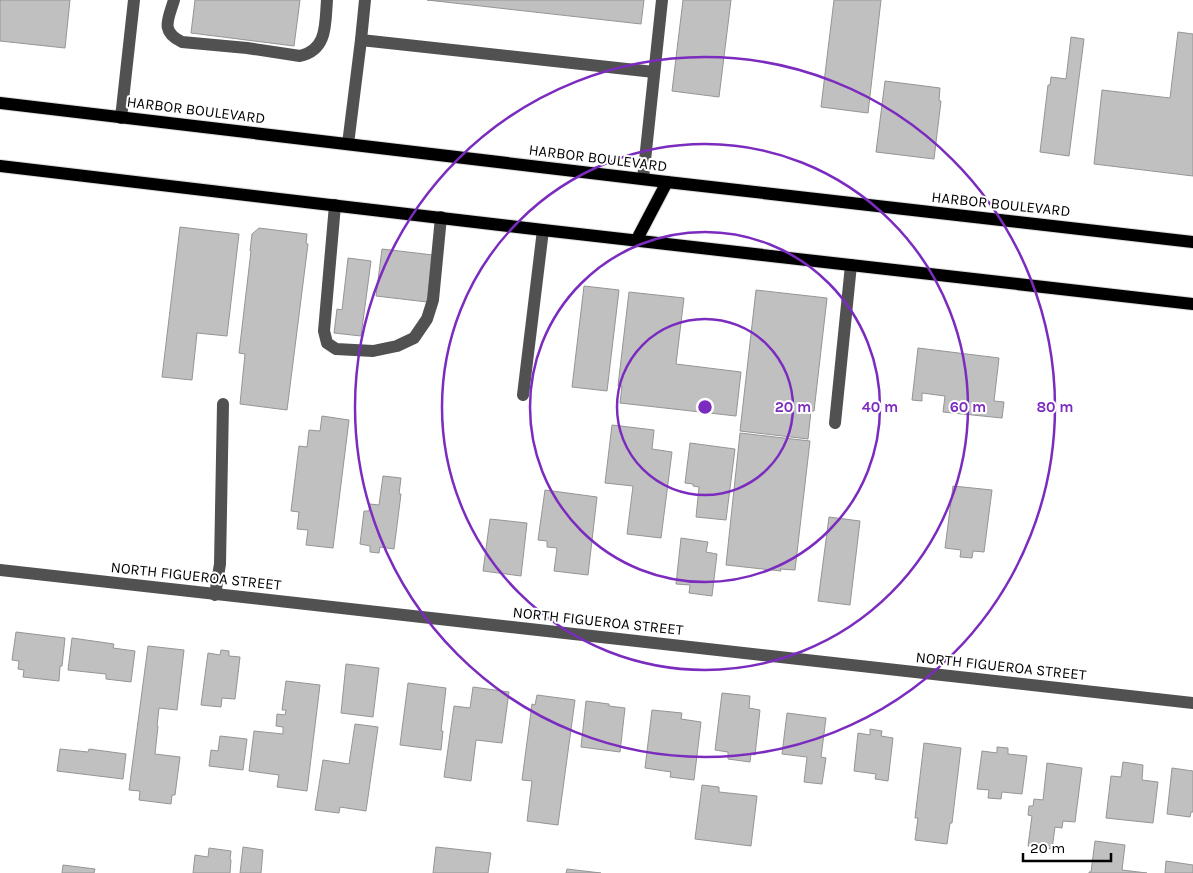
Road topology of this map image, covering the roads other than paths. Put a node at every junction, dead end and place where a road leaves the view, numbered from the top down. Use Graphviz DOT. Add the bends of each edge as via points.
graph roads {
  1 [pos="134,0"];
  2 [pos="174,0"];
  3 [pos="327,0"];
  4 [pos="365,0"];
  5 [pos="662,0"];
  6 [pos="361,40"];
  7 [pos="654,72"];
  8 [pos="0,104"];
  9 [pos="121,118"];
  10 [pos="348,144"];
  11 [pos="0,166"];
  12 [pos="643,179"];
  13 [pos="667,182"];
  14 [pos="335,205"];
  15 [pos="441,217"];
  16 [pos="543,230"];
  17 [pos="636,241"];
  18 [pos="1193,242"];
  19 [pos="851,265"];
  20 [pos="1193,304"];
  21 [pos="524,395"];
  22 [pos="223,404"];
  23 [pos="835,423"];
  24 [pos="0,570"];
  25 [pos="215,594"];
  26 [pos="1193,704"];
  1 -- 9 [label="street"];
  2 -- 3 [label="street" via="168,28 175,39 300,56 318,47 323,37"];
  4 -- 6 [label="street"];
  5 -- 7 [label="street"];
  6 -- 7 [label="street"];
  6 -- 10 [label="street"];
  7 -- 12 [label="street"];
  8 -- 9 [label="main road, HARBOR BOULEVARD"];
  9 -- 10 [label="main road, HARBOR BOULEVARD"];
  10 -- 12 [label="main road, HARBOR BOULEVARD"];
  11 -- 14 [label="main road"];
  12 -- 13 [label="main road, HARBOR BOULEVARD"];
  13 -- 17 [label="main road"];
  13 -- 18 [label="main road, HARBOR BOULEVARD"];
  14 -- 15 [label="main road"];
  14 -- 15 [label="street" via="324,331 327,343 336,349 373,351 414,338 427,319 433,300"];
  15 -- 16 [label="main road"];
  16 -- 17 [label="main road"];
  16 -- 21 [label="street"];
  17 -- 19 [label="main road"];
  19 -- 20 [label="main road"];
  19 -- 23 [label="street"];
  22 -- 25 [label="street" via="220,564"];
  24 -- 25 [label="street, NORTH FIGUEROA STREET"];
  25 -- 26 [label="street, NORTH FIGUEROA STREET"];
}
